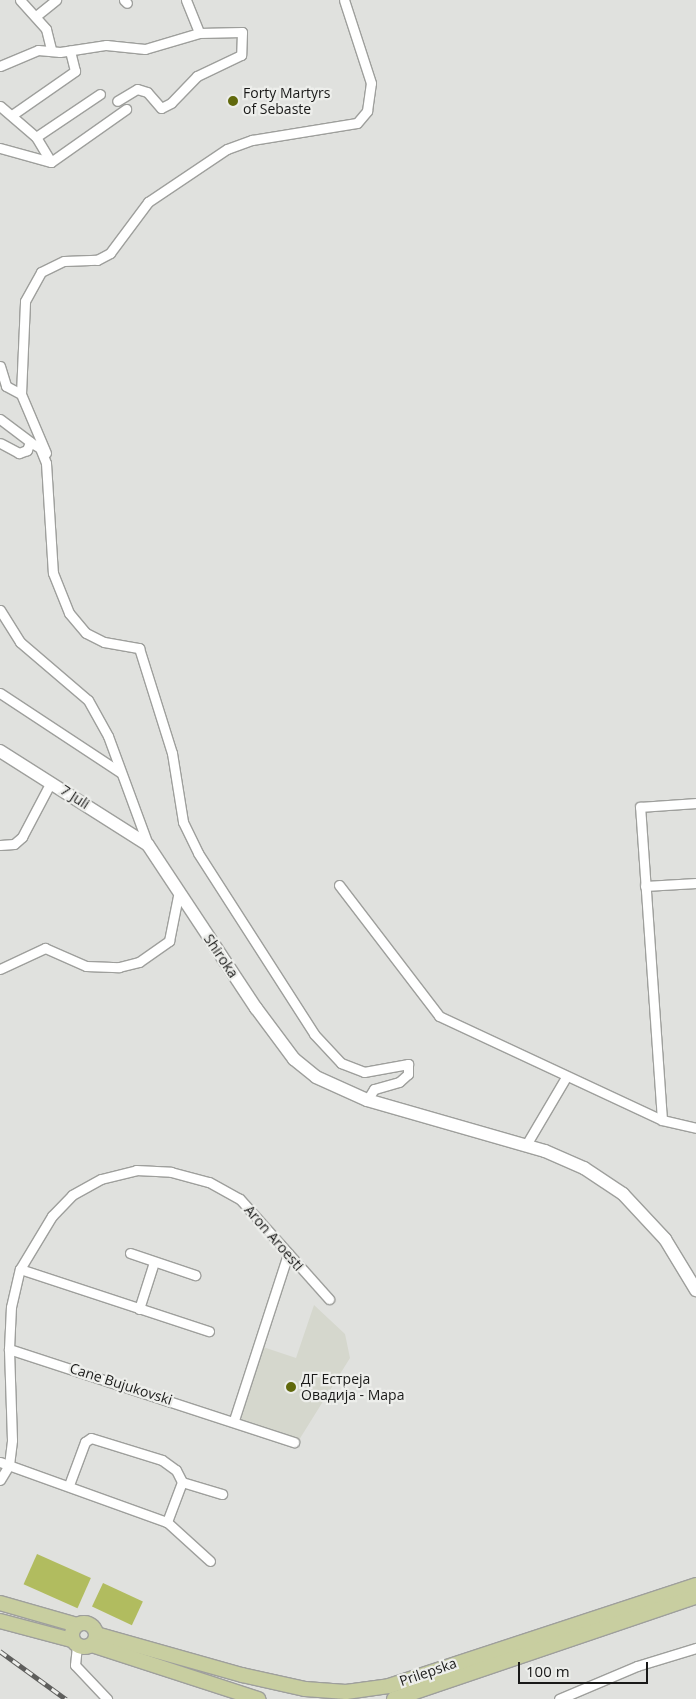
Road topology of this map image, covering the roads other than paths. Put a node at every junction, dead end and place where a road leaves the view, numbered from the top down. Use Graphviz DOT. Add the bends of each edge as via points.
graph roads {
  1 [pos="20,0"];
  2 [pos="56,0"];
  3 [pos="186,0"];
  4 [pos="344,0"];
  5 [pos="36,16"];
  6 [pos="198,33"];
  7 [pos="51,49"];
  8 [pos="70,51"];
  9 [pos="0,66"];
  10 [pos="100,94"];
  11 [pos="117,101"];
  12 [pos="0,106"];
  13 [pos="126,109"];
  14 [pos="12,116"];
  15 [pos="36,137"];
  16 [pos="0,148"];
  17 [pos="51,162"];
  18 [pos="0,366"];
  19 [pos="21,394"];
  20 [pos="0,418"];
  21 [pos="30,442"];
  22 [pos="0,443"];
  23 [pos="46,463"];
  24 [pos="0,610"];
  25 [pos="0,693"];
  26 [pos="0,750"];
  27 [pos="120,772"];
  28 [pos="52,782"];
  29 [pos="696,803"];
  30 [pos="0,845"];
  31 [pos="148,846"];
  32 [pos="696,883"];
  33 [pos="339,885"];
  34 [pos="645,886"];
  35 [pos="178,896"];
  36 [pos="0,969"];
  37 [pos="566,1077"];
  38 [pos="367,1100"];
  39 [pos="662,1120"];
  40 [pos="696,1128"];
  41 [pos="526,1145"];
  42 [pos="130,1253"];
  43 [pos="288,1254"];
  44 [pos="154,1262"];
  45 [pos="20,1270"];
  46 [pos="195,1275"];
  47 [pos="696,1290"];
  48 [pos="328,1299"];
  49 [pos="140,1308"];
  50 [pos="209,1331"];
  51 [pos="9,1349"];
  52 [pos="234,1420"];
  53 [pos="294,1442"];
  54 [pos="4,1463"];
  55 [pos="0,1480"];
  56 [pos="182,1482"];
  57 [pos="69,1485"];
  58 [pos="222,1494"];
  59 [pos="166,1522"];
  60 [pos="210,1561"];
  61 [pos="696,1585"];
  62 [pos="696,1597"];
  63 [pos="0,1603"];
  64 [pos="0,1621"];
  65 [pos="77,1625"];
  66 [pos="94,1639"];
  67 [pos="74,1643"];
  68 [pos="696,1648"];
  69 [pos="107,1699"];
  70 [pos="258,1699"];
  71 [pos="394,1699"];
  72 [pos="559,1699"];
  1 -- 5 [label="street"];
  2 -- 5 [label="street"];
  3 -- 6 [label="street"];
  4 -- 19 [label="street" via="367,65 372,98 368,111 357,123 342,128 252,140 227,149 148,202 110,253 97,260 64,261 41,272 25,301"];
  5 -- 7 [label="street" via="46,29"];
  6 -- 8 [label="street" via="145,48 106,45"];
  6 -- 11 [label="street" via="242,32 241,56 198,76 171,103 161,108 147,92 137,89"];
  7 -- 8 [label="street"];
  7 -- 9 [label="street" via="38,50"];
  8 -- 14 [label="street" via="75,71"];
  10 -- 15 [label="street"];
  12 -- 14 [label="street"];
  13 -- 17 [label="street"];
  14 -- 15 [label="street"];
  15 -- 17 [label="street"];
  16 -- 17 [label="street"];
  18 -- 19 [label="street" via="6,386"];
  19 -- 23 [label="street" via="46,448"];
  20 -- 21 [label="street" via="25,433"];
  21 -- 22 [label="street" via="27,450 19,453"];
  21 -- 23 [label="street" via="40,448"];
  23 -- 38 [label="street" via="53,573 66,605 86,632 104,642 132,644 143,656 172,753 184,822 198,853 314,1034 341,1063 364,1072 408,1064 408,1074 400,1082 374,1089"];
  24 -- 27 [label="street, Shiroka" via="20,642 88,700 108,736"];
  25 -- 27 [label="street"];
  26 -- 28 [label="street, 7 Juli"];
  27 -- 31 [label="street, Shiroka"];
  28 -- 30 [label="street" via="22,836 14,844"];
  28 -- 31 [label="street, 7 Juli"];
  29 -- 34 [label="street" via="640,807"];
  31 -- 35 [label="street, Shiroka"];
  32 -- 34 [label="street"];
  33 -- 37 [label="street" via="439,1016"];
  34 -- 39 [label="street"];
  35 -- 36 [label="street" via="169,941 139,962 107,968 86,966 45,948"];
  35 -- 38 [label="street, Shiroka" via="294,1059 339,1090"];
  37 -- 39 [label="street"];
  37 -- 41 [label="street"];
  38 -- 41 [label="street, Shiroka"];
  39 -- 40 [label="street"];
  41 -- 47 [label="street, Shiroka" via="584,1168 623,1194 665,1239"];
  42 -- 44 [label="street"];
  43 -- 45 [label="street, Aron Aroesti" via="240,1199 210,1182 171,1172 136,1170 102,1179 72,1195 36,1237"];
  43 -- 48 [label="street, Aron Aroesti"];
  43 -- 52 [label="street"];
  44 -- 46 [label="street"];
  44 -- 49 [label="street"];
  45 -- 49 [label="street"];
  45 -- 51 [label="street, Aron Aroesti" via="11,1307"];
  49 -- 50 [label="street"];
  51 -- 52 [label="street, Cane Bujukovski"];
  51 -- 54 [label="street, Aron Aroesti" via="12,1432"];
  52 -- 53 [label="street, Cane Bujukovski"];
  54 -- 55 [label="street, Aron Aroesti"];
  54 -- 57 [label="street"];
  56 -- 57 [label="street" via="176,1470 162,1460 92,1438 85,1442"];
  56 -- 58 [label="street"];
  56 -- 59 [label="street"];
  57 -- 59 [label="street"];
  59 -- 60 [label="street"];
  61 -- 66 [label="main road, Prilepska" via="389,1686 346,1692 305,1689"];
  62 -- 71 [label="main road, Prilepska"];
  63 -- 65 [label="main road"];
  64 -- 67 [label="main road"];
  65 -- 66 [label="main road" via="89,1624"];
  65 -- 67 [label="main road"];
  66 -- 67 [label="main road"];
  66 -- 70 [label="main road"];
  67 -- 69 [label="street" via="76,1665"];
  68 -- 72 [label="street" via="637,1666"];
}
